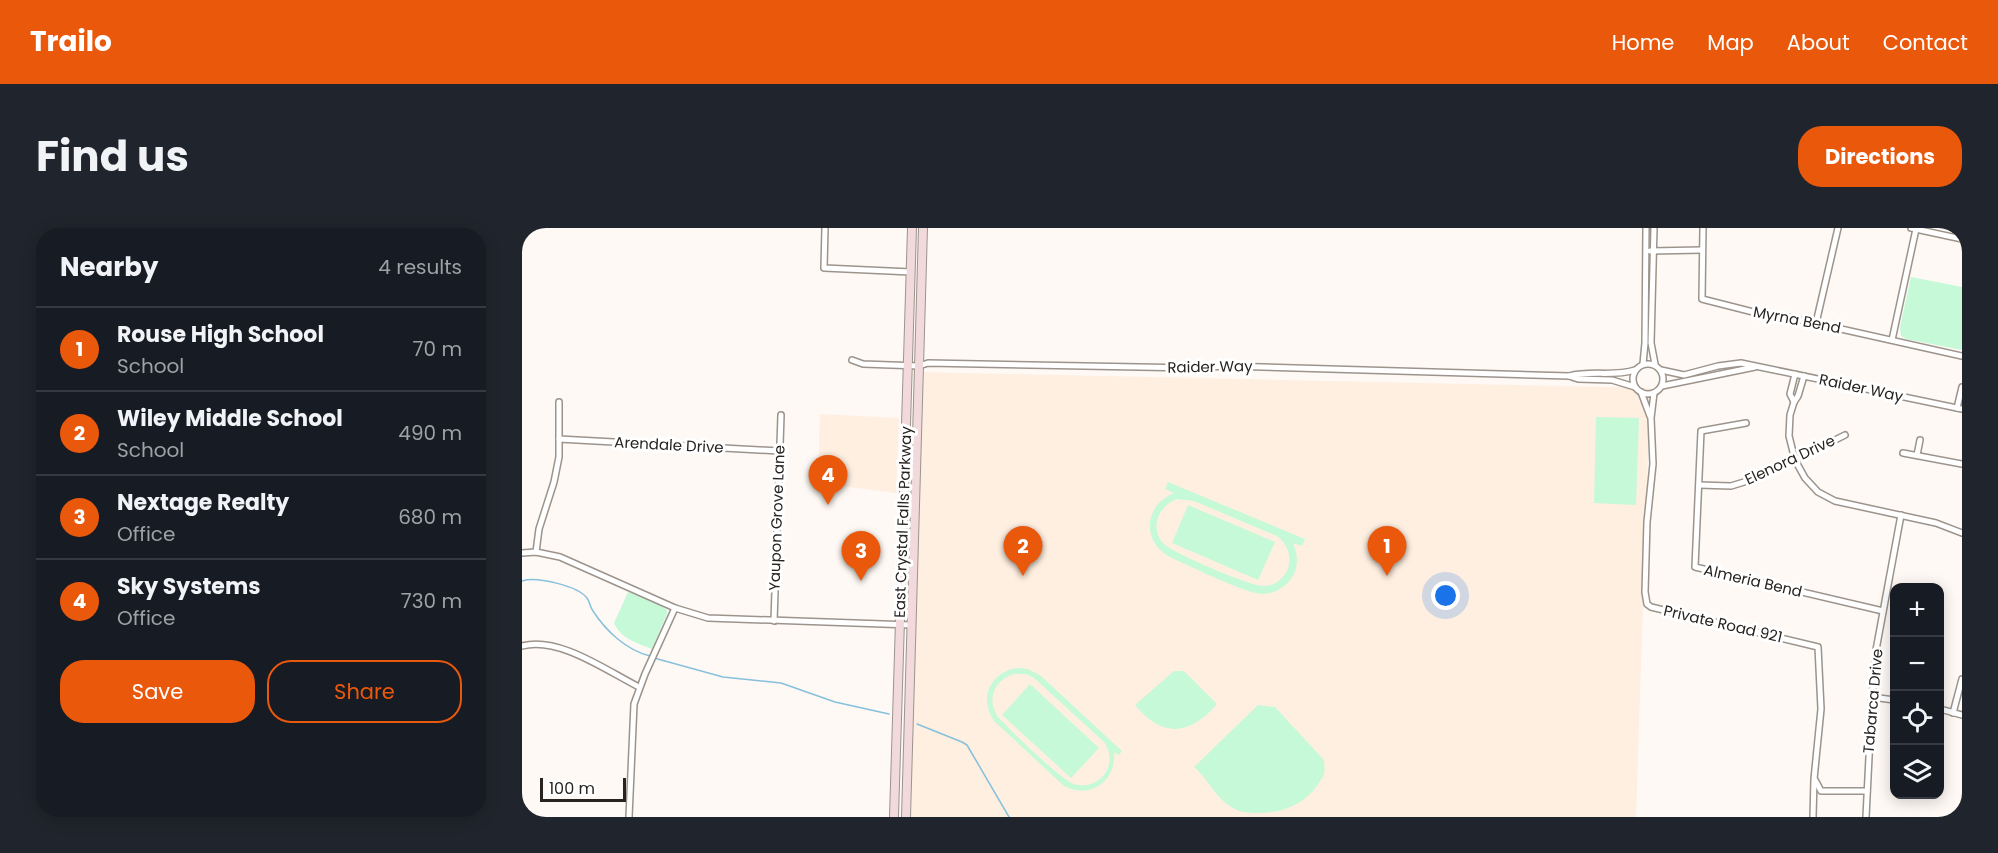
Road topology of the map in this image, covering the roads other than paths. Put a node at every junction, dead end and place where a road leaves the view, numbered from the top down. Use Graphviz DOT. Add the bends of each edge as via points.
graph roads {
  1 [pos="825,228"];
  2 [pos="912,228"];
  3 [pos="923,228"];
  4 [pos="1646,228"];
  5 [pos="1654,228"];
  6 [pos="1703,228"];
  7 [pos="1838,228"];
  8 [pos="1913,229"];
  9 [pos="1962,238"];
  10 [pos="1645,250"];
  11 [pos="1702,250"];
  12 [pos="1654,251"];
  13 [pos="911,272"];
  14 [pos="922,272"];
  15 [pos="1816,323"];
  16 [pos="1892,340"];
  17 [pos="1962,356"];
  18 [pos="852,360"];
  19 [pos="1643,364"];
  20 [pos="1655,364"];
  21 [pos="908,366"];
  22 [pos="919,366"];
  23 [pos="1759,366"];
  24 [pos="1635,370"];
  25 [pos="1661,370"];
  26 [pos="1795,374"];
  27 [pos="1569,376"];
  28 [pos="1804,376"];
  29 [pos="1662,386"];
  30 [pos="1635,387"];
  31 [pos="1962,387"];
  32 [pos="1641,392"];
  33 [pos="1654,393"];
  34 [pos="559,402"];
  35 [pos="1794,402"];
  36 [pos="1960,409"];
  37 [pos="781,415"];
  38 [pos="1651,417"];
  39 [pos="1746,423"];
  40 [pos="1845,435"];
  41 [pos="559,440"];
  42 [pos="1920,440"];
  43 [pos="779,451"];
  44 [pos="1903,453"];
  45 [pos="1917,455"];
  46 [pos="1795,460"];
  47 [pos="1962,464"];
  48 [pos="1699,485"];
  49 [pos="903,499"];
  50 [pos="915,499"];
  51 [pos="1901,515"];
  52 [pos="1962,533"];
  53 [pos="536,552"];
  54 [pos="522,553"];
  55 [pos="675,608"];
  56 [pos="1883,611"];
  57 [pos="774,621"];
  58 [pos="900,625"];
  59 [pos="911,625"];
  60 [pos="522,646"];
  61 [pos="1962,679"];
  62 [pos="639,687"];
  63 [pos="1872,697"];
  64 [pos="1890,699"];
  65 [pos="1944,710"];
  66 [pos="1953,713"];
  67 [pos="1962,715"];
  68 [pos="908,754"];
  69 [pos="896,757"];
  70 [pos="1814,779"];
  71 [pos="1867,791"];
  72 [pos="629,817"];
  73 [pos="894,817"];
  74 [pos="906,817"];
  75 [pos="1813,817"];
  76 [pos="1866,817"];
  1 -- 13 [label="street" via="824,268"];
  2 -- 13 [label="main road, East Crystal Falls Parkway"];
  3 -- 14 [label="main road, East Crystal Falls Parkway"];
  4 -- 10 [label="street"];
  5 -- 12 [label="street"];
  6 -- 11 [label="street, Myrna Bend"];
  7 -- 15 [label="street"];
  8 -- 9 [label="street"];
  8 -- 16 [label="street"];
  10 -- 12 [label="street"];
  10 -- 19 [label="street"];
  11 -- 12 [label="street"];
  11 -- 15 [label="street, Myrna Bend" via="1702,298"];
  12 -- 20 [label="street" via="1651,344"];
  13 -- 14 [label="main road"];
  13 -- 21 [label="main road, East Crystal Falls Parkway"];
  14 -- 22 [label="main road, East Crystal Falls Parkway"];
  15 -- 16 [label="street, Myrna Bend"];
  16 -- 17 [label="street, Myrna Bend"];
  18 -- 21 [label="street, Raider Way"];
  19 -- 20 [label="street"];
  19 -- 24 [label="street"];
  20 -- 25 [label="street"];
  21 -- 22 [label="street, Raider Way"];
  21 -- 49 [label="main road, East Crystal Falls Parkway"];
  22 -- 27 [label="street, Raider Way" via="1225,366"];
  22 -- 50 [label="main road, East Crystal Falls Parkway"];
  23 -- 25 [label="street, Raider Way" via="1742,363 1684,375"];
  23 -- 26 [label="street, Raider Way"];
  23 -- 29 [label="street, Raider Way"];
  24 -- 27 [label="street, Raider Way"];
  24 -- 30 [label="street"];
  25 -- 29 [label="street"];
  26 -- 28 [label="street, Raider Way"];
  26 -- 35 [label="street" via="1790,394"];
  27 -- 30 [label="street, Raider Way" via="1612,380"];
  28 -- 35 [label="street"];
  28 -- 36 [label="street, Raider Way"];
  29 -- 33 [label="street"];
  30 -- 32 [label="street"];
  31 -- 36 [label="street"];
  32 -- 33 [label="street"];
  32 -- 38 [label="street, Private Road 921"];
  33 -- 38 [label="street, Private Road 921"];
  34 -- 41 [label="street"];
  35 -- 46 [label="street" via="1789,436"];
  37 -- 43 [label="street, Yaupon Grove Lane"];
  38 -- 70 [label="street, Private Road 921" via="1653,464 1647,522 1647,604 1818,647 1821,709"];
  39 -- 48 [label="street, Almeria Bend" via="1701,431"];
  40 -- 46 [label="street, Elenora Drive"];
  41 -- 43 [label="street, Arendale Drive"];
  41 -- 53 [label="street" via="554,482"];
  42 -- 45 [label="street"];
  43 -- 57 [label="street, Yaupon Grove Lane"];
  44 -- 45 [label="street"];
  45 -- 47 [label="street"];
  46 -- 48 [label="street, Elenora Drive" via="1731,486"];
  46 -- 51 [label="street" via="1818,492 1835,501"];
  48 -- 56 [label="street, Almeria Bend" via="1695,567"];
  49 -- 50 [label="main road"];
  49 -- 58 [label="main road, East Crystal Falls Parkway"];
  50 -- 59 [label="main road, East Crystal Falls Parkway"];
  51 -- 52 [label="street"];
  51 -- 56 [label="street, Tabarca Drive"];
  53 -- 54 [label="street"];
  53 -- 55 [label="street" via="560,557"];
  55 -- 57 [label="street" via="708,618"];
  55 -- 62 [label="street"];
  56 -- 63 [label="street, Tabarca Drive"];
  57 -- 58 [label="street"];
  58 -- 59 [label="street"];
  58 -- 69 [label="main road, East Crystal Falls Parkway"];
  59 -- 68 [label="main road, East Crystal Falls Parkway"];
  60 -- 62 [label="street" via="554,646"];
  61 -- 66 [label="street"];
  62 -- 72 [label="street" via="634,704"];
  63 -- 64 [label="street"];
  63 -- 71 [label="street, Tabarca Drive"];
  65 -- 66 [label="street"];
  66 -- 67 [label="street"];
  68 -- 69 [label="main road"];
  68 -- 74 [label="main road, East Crystal Falls Parkway"];
  69 -- 73 [label="main road, East Crystal Falls Parkway"];
  70 -- 71 [label="street" via="1821,790"];
  70 -- 75 [label="street, Private Road 921"];
  71 -- 76 [label="street, Tabarca Drive"];
}
